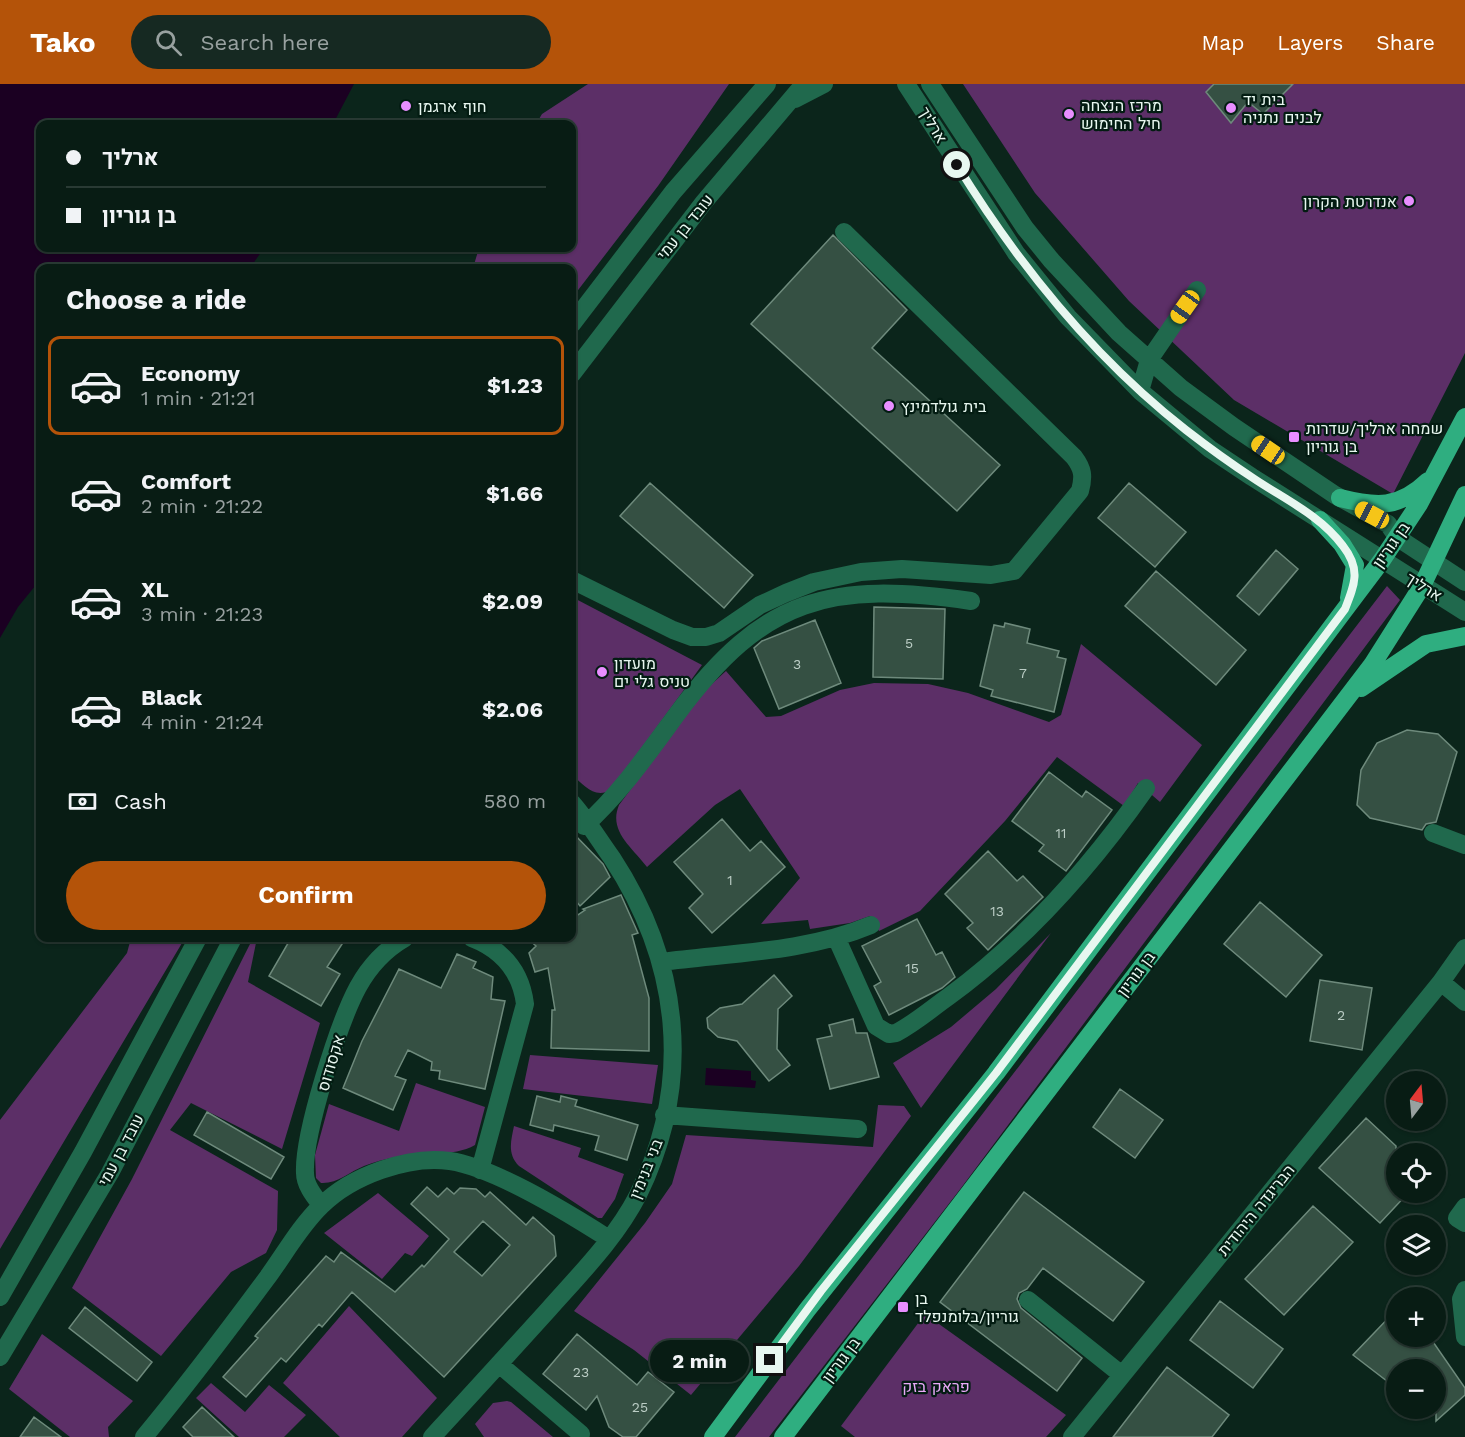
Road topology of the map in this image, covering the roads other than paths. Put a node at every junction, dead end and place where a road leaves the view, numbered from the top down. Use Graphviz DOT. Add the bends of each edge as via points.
graph roads {
  1 [pos="767,84"];
  2 [pos="804,84"];
  3 [pos="824,84"];
  4 [pos="895,84"];
  5 [pos="906,84"];
  6 [pos="935,89"];
  7 [pos="920,104"];
  8 [pos="786,105"];
  9 [pos="844,232"];
  10 [pos="1197,290"];
  11 [pos="576,319"];
  12 [pos="1149,360"];
  13 [pos="576,369"];
  14 [pos="1140,391"];
  15 [pos="1465,417"];
  16 [pos="1439,468"];
  17 [pos="1465,495"];
  18 [pos="1340,498"];
  19 [pos="1320,520"];
  20 [pos="1398,538"];
  21 [pos="1382,560"];
  22 [pos="1435,562"];
  23 [pos="576,582"];
  24 [pos="1465,582"];
  25 [pos="1422,586"];
  26 [pos="971,601"];
  27 [pos="1345,609"];
  28 [pos="1465,612"];
  29 [pos="1465,636"];
  30 [pos="1346,700"];
  31 [pos="1146,788"];
  32 [pos="581,821"];
  33 [pos="1433,833"];
  34 [pos="1465,845"];
  35 [pos="871,925"];
  36 [pos="836,937"];
  37 [pos="196,942"];
  38 [pos="231,942"];
  39 [pos="479,942"];
  40 [pos="384,943"];
  41 [pos="1465,948"];
  42 [pos="662,962"];
  43 [pos="1441,982"];
  44 [pos="1465,1002"];
  45 [pos="664,1115"];
  46 [pos="858,1129"];
  47 [pos="480,1170"];
  48 [pos="321,1206"];
  49 [pos="1465,1207"];
  50 [pos="1465,1223"];
  51 [pos="609,1239"];
  52 [pos="1465,1290"];
  53 [pos="0,1297"];
  54 [pos="1028,1300"];
  55 [pos="1465,1337"];
  56 [pos="0,1357"];
  57 [pos="499,1364"];
  58 [pos="1122,1375"];
  59 [pos="581,1434"];
  60 [pos="144,1437"];
  61 [pos="432,1437"];
  62 [pos="713,1437"];
  63 [pos="783,1437"];
  64 [pos="1072,1437"];
  1 -- 11 [label="street, עובד בן עמי" via="673,192"];
  2 -- 8 [label="street, עובד בן עמי"];
  3 -- 8 [label="street"];
  4 -- 7 [label="street"];
  5 -- 7 [label="street, ארליך"];
  6 -- 12 [label="street, ארליך" via="1025,228 1083,297"];
  7 -- 14 [label="street, ארליך" via="1016,253 1068,317"];
  8 -- 13 [label="street, עובד בן עמי" via="661,256"];
  9 -- 23 [label="street" via="1074,457 1082,468 1080,491 1014,571 991,575 902,568 814,582 760,605 719,633 706,637 673,630"];
  10 -- 12 [label="street"];
  12 -- 14 [label="street"];
  12 -- 18 [label="street, ארליך" via="1233,427"];
  14 -- 19 [label="street, ארליך" via="1210,449"];
  15 -- 16 [label="main road, בן גוריון"];
  16 -- 18 [label="main road" via="1419,488 1390,504 1363,504"];
  16 -- 20 [label="main road, בן גוריון"];
  17 -- 22 [label="main road, בן גוריון"];
  18 -- 20 [label="street, ארליך" via="1388,524"];
  19 -- 21 [label="street, ארליך"];
  19 -- 27 [label="main road" via="1355,565"];
  20 -- 21 [label="main road, בן גוריון"];
  20 -- 22 [label="street, ארליך"];
  21 -- 25 [label="street, ארליך"];
  21 -- 27 [label="main road, בן גוריון"];
  22 -- 24 [label="street, ארליך"];
  22 -- 25 [label="main road, בן גוריון"];
  25 -- 28 [label="street, ארליך"];
  25 -- 30 [label="main road, בן גוריון" via="1388,643"];
  26 -- 32 [label="street" via="905,592 849,594 807,604 772,621 732,649 704,678 608,802"];
  27 -- 62 [label="main road, בן גוריון" via="996,1073 814,1301"];
  29 -- 30 [label="main road" via="1419,648"];
  30 -- 63 [label="main road, בן גוריון"];
  31 -- 36 [label="street" via="1090,864 1017,942 896,1034 876,1026"];
  32 -- 42 [label="street, בני בנימין" via="602,844 636,896"];
  33 -- 34 [label="street"];
  35 -- 36 [label="street"];
  36 -- 42 [label="street"];
  37 -- 53 [label="street, עובד בן עמי" via="78,1162"];
  38 -- 56 [label="street, עובד בן עמי" via="110,1173"];
  39 -- 47 [label="street" via="503,956 514,968 525,1005"];
  40 -- 48 [label="street, אקסודוס" via="345,1019 308,1142 304,1175"];
  41 -- 43 [label="street, הבריגדה היהודית"];
  42 -- 45 [label="street, בני בנימין" via="674,1029 673,1070"];
  43 -- 44 [label="street"];
  43 -- 58 [label="street, הבריגדה היהודית"];
  45 -- 46 [label="street"];
  45 -- 51 [label="street, בני בנימין" via="638,1195"];
  47 -- 48 [label="street" via="450,1161 404,1163 357,1178"];
  47 -- 51 [label="street"];
  48 -- 60 [label="street"];
  49 -- 50 [label="street" via="1457,1218"];
  51 -- 57 [label="street, בני בנימין"];
  52 -- 55 [label="street" via="1461,1299"];
  54 -- 58 [label="street"];
  57 -- 59 [label="street"];
  57 -- 61 [label="street, בני בנימין"];
  58 -- 64 [label="street, הבריגדה היהודית"];
}
